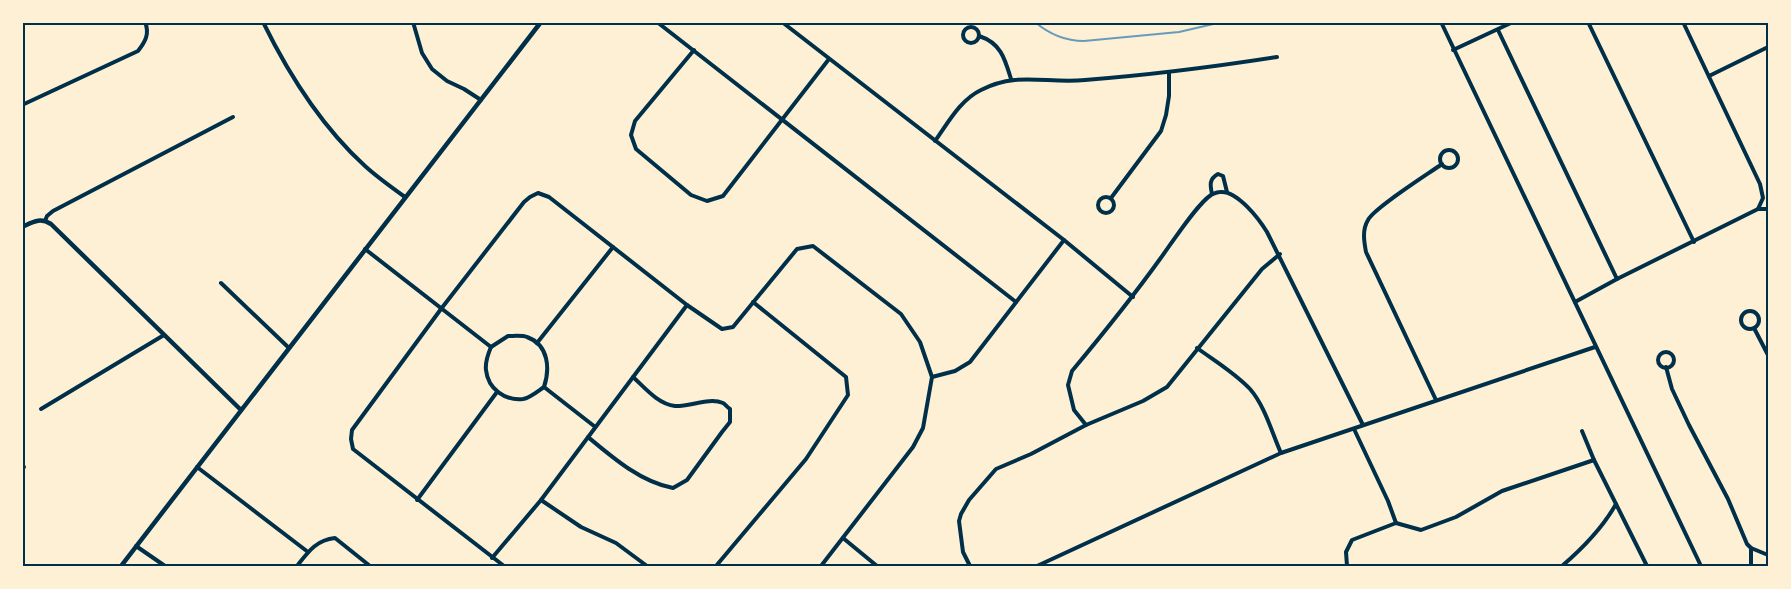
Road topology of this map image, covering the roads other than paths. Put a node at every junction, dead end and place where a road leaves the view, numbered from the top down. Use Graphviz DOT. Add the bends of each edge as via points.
graph roads {
  1 [pos="145,22"];
  2 [pos="263,22"];
  3 [pos="413,22"];
  4 [pos="541,22"];
  5 [pos="657,22"];
  6 [pos="782,22"];
  7 [pos="1441,22"];
  8 [pos="1513,22"];
  9 [pos="1588,22"];
  10 [pos="1683,22"];
  11 [pos="1498,30"];
  12 [pos="979,36"];
  13 [pos="1768,47"];
  14 [pos="693,50"];
  15 [pos="1453,50"];
  16 [pos="1277,57"];
  17 [pos="829,59"];
  18 [pos="1169,73"];
  19 [pos="1709,76"];
  20 [pos="1011,79"];
  21 [pos="481,100"];
  22 [pos="22,105"];
  23 [pos="233,117"];
  24 [pos="782,118"];
  25 [pos="935,141"];
  26 [pos="1442,164"];
  27 [pos="1761,188"];
  28 [pos="1766,189"];
  29 [pos="1227,192"];
  30 [pos="1212,194"];
  31 [pos="405,197"];
  32 [pos="1111,198"];
  33 [pos="1758,209"];
  34 [pos="1768,209"];
  35 [pos="45,221"];
  36 [pos="22,227"];
  37 [pos="1064,240"];
  38 [pos="1694,242"];
  39 [pos="613,247"];
  40 [pos="365,249"];
  41 [pos="1280,255"];
  42 [pos="1617,279"];
  43 [pos="221,283"];
  44 [pos="1132,297"];
  45 [pos="753,302"];
  46 [pos="1016,302"];
  47 [pos="1575,302"];
  48 [pos="687,305"];
  49 [pos="441,309"];
  50 [pos="1754,328"];
  51 [pos="164,335"];
  52 [pos="537,343"];
  53 [pos="491,347"];
  54 [pos="1595,347"];
  55 [pos="289,348"];
  56 [pos="1197,348"];
  57 [pos="1768,355"];
  58 [pos="1666,367"];
  59 [pos="633,377"];
  60 [pos="932,377"];
  61 [pos="544,387"];
  62 [pos="497,392"];
  63 [pos="1436,400"];
  64 [pos="41,410"];
  65 [pos="242,410"];
  66 [pos="1086,425"];
  67 [pos="1364,425"];
  68 [pos="594,426"];
  69 [pos="1354,429"];
  70 [pos="1582,431"];
  71 [pos="587,437"];
  72 [pos="1281,453"];
  73 [pos="1593,460"];
  74 [pos="197,467"];
  75 [pos="417,500"];
  76 [pos="541,500"];
  77 [pos="1616,503"];
  78 [pos="1396,524"];
  79 [pos="843,538"];
  80 [pos="136,546"];
  81 [pos="1751,549"];
  82 [pos="308,552"];
  83 [pos="1768,555"];
  84 [pos="492,558"];
  85 [pos="121,567"];
  86 [pos="165,567"];
  87 [pos="297,567"];
  88 [pos="370,567"];
  89 [pos="504,567"];
  90 [pos="646,567"];
  91 [pos="716,567"];
  92 [pos="821,567"];
  93 [pos="877,567"];
  94 [pos="970,567"];
  95 [pos="1037,567"];
  96 [pos="1347,567"];
  97 [pos="1562,567"];
  98 [pos="1647,567"];
  99 [pos="1701,567"];
  100 [pos="1751,567"];
  1 -- 22 [label="street" via="146,42 138,51"];
  2 -- 31 [label="street" via="300,89 325,123 365,166"];
  3 -- 21 [label="street" via="422,53 432,69"];
  4 -- 21 [label="street"];
  5 -- 14 [label="street"];
  6 -- 17 [label="street"];
  7 -- 15 [label="street"];
  8 -- 11 [label="street"];
  9 -- 38 [label="street"];
  10 -- 19 [label="street"];
  11 -- 15 [label="street"];
  11 -- 42 [label="street"];
  12 -- 12 [label="street" via="972,26 963,32 969,43"];
  12 -- 20 [label="street" via="995,44"];
  13 -- 19 [label="street"];
  14 -- 24 [label="street"];
  14 -- 24 [label="street" via="635,121 631,135 636,149 692,195 707,201 723,196"];
  15 -- 47 [label="street"];
  16 -- 18 [label="street"];
  17 -- 24 [label="street"];
  17 -- 25 [label="street"];
  18 -- 20 [label="street" via="1082,81"];
  18 -- 32 [label="street" via="1170,96 1161,130"];
  19 -- 27 [label="street"];
  20 -- 25 [label="street" via="979,90 964,102"];
  21 -- 31 [label="street"];
  23 -- 35 [label="street" via="53,211"];
  24 -- 46 [label="street"];
  25 -- 37 [label="street"];
  26 -- 26 [label="street" via="1445,152 1456,153 1455,166"];
  26 -- 63 [label="street" via="1382,206 1368,219 1363,236 1366,252"];
  27 -- 28 [label="street"];
  27 -- 33 [label="street" via="1763,198"];
  29 -- 30 [label="street"];
  29 -- 30 [label="street" via="1223,177 1218,174 1210,183"];
  29 -- 41 [label="street" via="1258,218"];
  30 -- 44 [label="street"];
  31 -- 40 [label="street"];
  32 -- 32 [label="street" via="1099,200 1101,211 1112,210"];
  33 -- 34 [label="street"];
  33 -- 38 [label="street"];
  35 -- 36 [label="street" via="36,220"];
  35 -- 51 [label="street"];
  37 -- 44 [label="street"];
  37 -- 46 [label="street"];
  38 -- 42 [label="street"];
  39 -- 48 [label="street"];
  39 -- 49 [label="street" via="549,197 538,193 524,202"];
  39 -- 52 [label="street"];
  40 -- 49 [label="street"];
  40 -- 55 [label="street"];
  41 -- 56 [label="street" via="1262,269"];
  41 -- 67 [label="street"];
  42 -- 47 [label="street"];
  43 -- 55 [label="street"];
  44 -- 66 [label="street" via="1069,378 1074,410"];
  45 -- 48 [label="street" via="728,329 722,329"];
  45 -- 60 [label="street" via="797,249 813,246 901,314 920,342"];
  45 -- 91 [label="street" via="846,377 848,395 806,459"];
  46 -- 60 [label="street" via="970,362 956,371"];
  47 -- 54 [label="street"];
  48 -- 59 [label="street"];
  49 -- 53 [label="street"];
  49 -- 75 [label="street" via="352,430 353,448"];
  50 -- 50 [label="street" via="1758,316 1745,312 1741,317 1743,326"];
  50 -- 57 [label="street"];
  51 -- 64 [label="street"];
  51 -- 65 [label="street"];
  52 -- 53 [label="street" via="526,336 508,336"];
  52 -- 61 [label="street" via="548,366"];
  53 -- 62 [label="street" via="485,368"];
  54 -- 63 [label="street"];
  54 -- 99 [label="street"];
  55 -- 65 [label="street"];
  56 -- 66 [label="street" via="1167,387"];
  56 -- 72 [label="street" via="1251,390"];
  58 -- 58 [label="street" via="1658,361 1666,352 1674,359"];
  58 -- 81 [label="street" via="1672,389"];
  59 -- 68 [label="street"];
  59 -- 71 [label="street" via="668,404 723,403 730,409 729,422 687,480 673,488 659,486"];
  60 -- 79 [label="street" via="919,438"];
  61 -- 62 [label="street" via="525,399 508,398"];
  61 -- 68 [label="street"];
  62 -- 75 [label="street"];
  63 -- 67 [label="street"];
  65 -- 74 [label="street"];
  66 -- 94 [label="street" via="996,469 969,500 959,521 963,552"];
  67 -- 69 [label="street"];
  68 -- 71 [label="street"];
  69 -- 72 [label="street"];
  69 -- 78 [label="street"];
  70 -- 73 [label="street"];
  71 -- 76 [label="street"];
  72 -- 95 [label="street"];
  73 -- 77 [label="street"];
  73 -- 78 [label="street" via="1502,491 1456,518 1421,530"];
  74 -- 80 [label="street"];
  74 -- 82 [label="street"];
  75 -- 84 [label="street"];
  76 -- 84 [label="street"];
  76 -- 90 [label="street" via="581,527 616,543"];
  77 -- 97 [label="street" via="1605,523"];
  77 -- 98 [label="street"];
  78 -- 96 [label="street" via="1352,540 1346,552"];
  79 -- 92 [label="street"];
  79 -- 93 [label="street"];
  80 -- 85 [label="street"];
  80 -- 86 [label="street"];
  81 -- 83 [label="street"];
  81 -- 100 [label="street"];
  82 -- 87 [label="street"];
  82 -- 88 [label="street" via="323,539 335,538"];
  84 -- 89 [label="street"];
}
